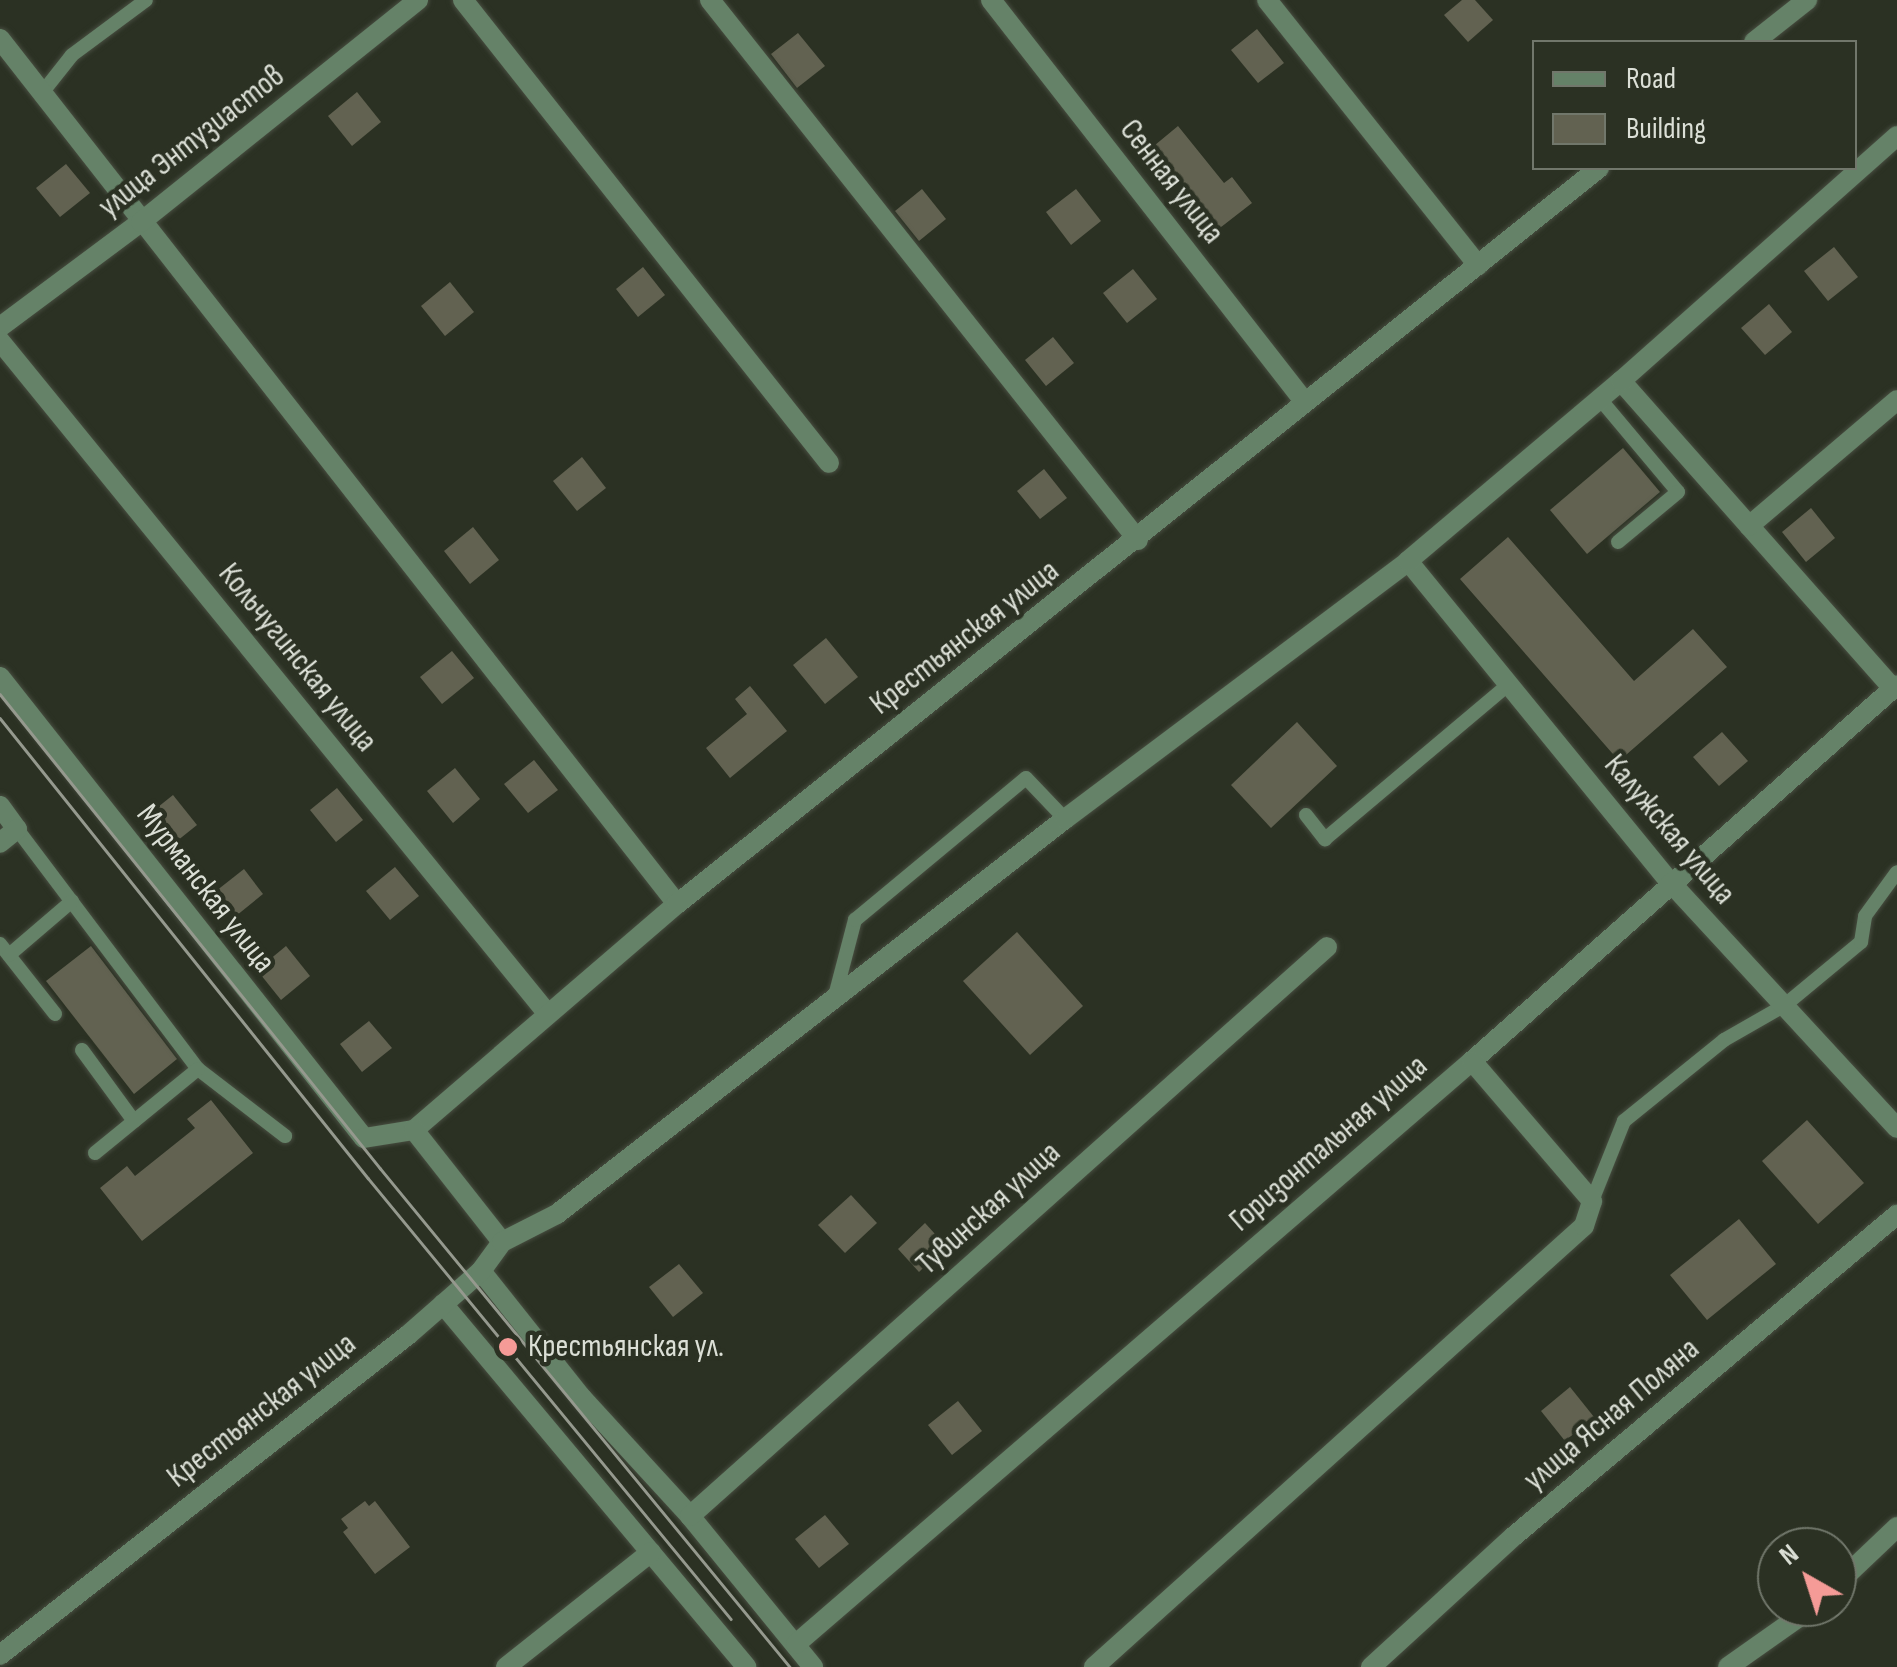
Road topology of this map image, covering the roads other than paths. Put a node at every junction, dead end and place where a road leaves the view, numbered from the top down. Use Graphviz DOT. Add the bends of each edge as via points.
graph roads {
  1 [pos="146,0"];
  2 [pos="418,0"];
  3 [pos="463,0"];
  4 [pos="710,0"];
  5 [pos="991,0"];
  6 [pos="1267,0"];
  7 [pos="1807,0"];
  8 [pos="0,40"];
  9 [pos="1757,40"];
  10 [pos="42,93"];
  11 [pos="1897,136"];
  12 [pos="1597,170"];
  13 [pos="142,222"];
  14 [pos="1478,265"];
  15 [pos="0,327"];
  16 [pos="0,340"];
  17 [pos="1621,381"];
  18 [pos="1600,399"];
  19 [pos="1897,400"];
  20 [pos="1304,401"];
  21 [pos="829,463"];
  22 [pos="1749,526"];
  23 [pos="1138,540"];
  24 [pos="1618,542"];
  25 [pos="1408,561"];
  26 [pos="0,677"];
  27 [pos="1509,684"];
  28 [pos="1895,686"];
  29 [pos="0,806"];
  30 [pos="1306,815"];
  31 [pos="1065,820"];
  32 [pos="17,829"];
  33 [pos="0,843"];
  34 [pos="1897,872"];
  35 [pos="1671,883"];
  36 [pos="72,901"];
  37 [pos="677,904"];
  38 [pos="1327,947"];
  39 [pos="4,950"];
  40 [pos="834,1002"];
  41 [pos="1785,1005"];
  42 [pos="547,1013"];
  43 [pos="56,1014"];
  44 [pos="82,1050"];
  45 [pos="1472,1061"];
  46 [pos="198,1069"];
  47 [pos="134,1121"];
  48 [pos="1897,1128"];
  49 [pos="414,1130"];
  50 [pos="285,1136"];
  51 [pos="95,1153"];
  52 [pos="1592,1201"];
  53 [pos="1897,1215"];
  54 [pos="502,1242"];
  55 [pos="481,1271"];
  56 [pos="443,1304"];
  57 [pos="690,1516"];
  58 [pos="1897,1527"];
  59 [pos="651,1552"];
  60 [pos="1857,1565"];
  61 [pos="1784,1627"];
  62 [pos="796,1644"];
  63 [pos="0,1655"];
  64 [pos="506,1667"];
  65 [pos="747,1667"];
  66 [pos="814,1667"];
  67 [pos="1094,1667"];
  68 [pos="1371,1667"];
  69 [pos="1728,1667"];
  1 -- 10 [label="lane" via="72,55"];
  2 -- 13 [label="street, улица Энтузиастов"];
  3 -- 21 [label="street"];
  4 -- 23 [label="street"];
  5 -- 20 [label="street, Сенная улица"];
  6 -- 14 [label="street"];
  7 -- 9 [label="street"];
  8 -- 10 [label="street"];
  10 -- 13 [label="street"];
  11 -- 17 [label="street, Крестьянская улица"];
  12 -- 14 [label="street, Крестьянская улица"];
  13 -- 15 [label="street, улица Энтузиастов"];
  13 -- 37 [label="street"];
  14 -- 20 [label="street, Крестьянская улица"];
  16 -- 42 [label="street, Кольчугинская улица"];
  17 -- 18 [label="street, Крестьянская улица"];
  17 -- 22 [label="street"];
  18 -- 24 [label="lane" via="1678,492"];
  18 -- 25 [label="street, Крестьянская улица"];
  19 -- 22 [label="street"];
  20 -- 23 [label="street, Крестьянская улица"];
  22 -- 28 [label="street"];
  23 -- 37 [label="street, Крестьянская улица"];
  25 -- 27 [label="street, Калужская улица"];
  25 -- 31 [label="street, Крестьянская улица"];
  26 -- 49 [label="street, Мурманская улица" via="364,1138"];
  27 -- 30 [label="lane" via="1325,839"];
  27 -- 35 [label="street, Калужская улица"];
  28 -- 35 [label="street, Горизонтальная улица"];
  29 -- 32 [label="street"];
  31 -- 40 [label="street, Крестьянская улица"];
  31 -- 40 [label="lane" via="1026,778 855,920"];
  32 -- 33 [label="street"];
  32 -- 36 [label="lane"];
  34 -- 41 [label="lane" via="1865,916 1861,942"];
  35 -- 41 [label="street, Калужская улица"];
  35 -- 45 [label="street, Горизонтальная улица"];
  36 -- 39 [label="lane"];
  36 -- 46 [label="lane"];
  37 -- 42 [label="street, Крестьянская улица"];
  38 -- 57 [label="street, Тувинская улица"];
  39 -- 43 [label="lane"];
  40 -- 54 [label="street, Крестьянская улица" via="557,1214"];
  41 -- 48 [label="street, Калужская улица"];
  41 -- 52 [label="lane" via="1724,1040 1624,1121"];
  42 -- 49 [label="street, Крестьянская улица"];
  44 -- 47 [label="lane"];
  45 -- 52 [label="street"];
  45 -- 62 [label="street, Горизонтальная улица"];
  46 -- 47 [label="lane"];
  46 -- 50 [label="lane"];
  47 -- 51 [label="lane"];
  49 -- 54 [label="street"];
  52 -- 67 [label="street" via="1584,1226"];
  53 -- 68 [label="street, улица Ясная Поляна" via="1514,1536"];
  54 -- 55 [label="street, Крестьянская улица"];
  55 -- 56 [label="street, Крестьянская улица"];
  55 -- 57 [label="street" via="582,1398"];
  56 -- 59 [label="street"];
  56 -- 63 [label="street, Крестьянская улица"];
  57 -- 62 [label="street"];
  58 -- 60 [label="street"];
  59 -- 64 [label="street"];
  59 -- 65 [label="street"];
  61 -- 69 [label="street"];
  62 -- 66 [label="street"];
}
